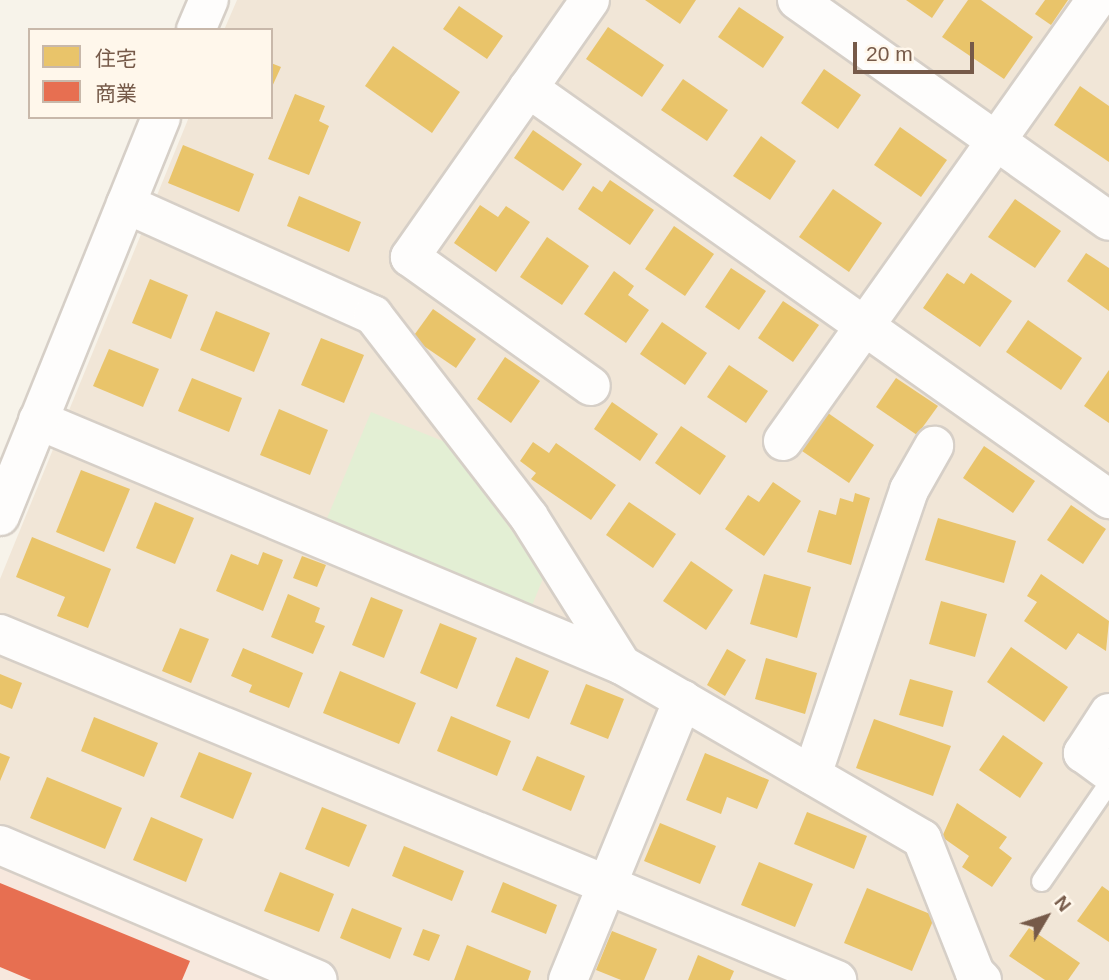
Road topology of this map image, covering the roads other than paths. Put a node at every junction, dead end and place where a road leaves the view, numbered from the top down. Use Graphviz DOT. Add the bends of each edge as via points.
graph roads {
  1 [pos="209,0"];
  2 [pos="590,0"];
  3 [pos="797,0"];
  4 [pos="1096,0"];
  5 [pos="198,28"];
  6 [pos="528,88"];
  7 [pos="160,119"];
  8 [pos="996,141"];
  9 [pos="126,204"];
  10 [pos="1109,221"];
  11 [pos="865,326"];
  12 [pos="591,386"];
  13 [pos="38,421"];
  14 [pos="783,442"];
  15 [pos="934,446"];
  16 [pos="1109,499"];
  17 [pos="0,516"];
  18 [pos="0,634"];
  19 [pos="622,665"];
  20 [pos="684,700"];
  21 [pos="1109,713"];
  22 [pos="1109,772"];
  23 [pos="812,775"];
  24 [pos="1109,782"];
  25 [pos="0,845"];
  26 [pos="1041,881"];
  27 [pos="607,885"];
  28 [pos="975,978"];
  29 [pos="318,980"];
  30 [pos="568,980"];
  31 [pos="837,980"];
  1 -- 5 [label="street"];
  2 -- 6 [label="street"];
  3 -- 8 [label="street"];
  4 -- 8 [label="street"];
  6 -- 11 [label="street"];
  6 -- 12 [label="street" via="410,257"];
  7 -- 9 [label="street"];
  8 -- 10 [label="street"];
  8 -- 11 [label="street"];
  9 -- 13 [label="street"];
  9 -- 19 [label="street" via="373,316 529,517"];
  11 -- 14 [label="street"];
  11 -- 16 [label="street"];
  13 -- 17 [label="street"];
  13 -- 19 [label="street"];
  15 -- 23 [label="street" via="909,490"];
  18 -- 27 [label="street"];
  19 -- 20 [label="street"];
  20 -- 23 [label="street"];
  20 -- 27 [label="street"];
  21 -- 22 [label="street" via="1083,753"];
  23 -- 28 [label="street" via="922,839"];
  24 -- 26 [label="lane"];
  25 -- 29 [label="street"];
  27 -- 30 [label="street"];
  27 -- 31 [label="street"];
}
